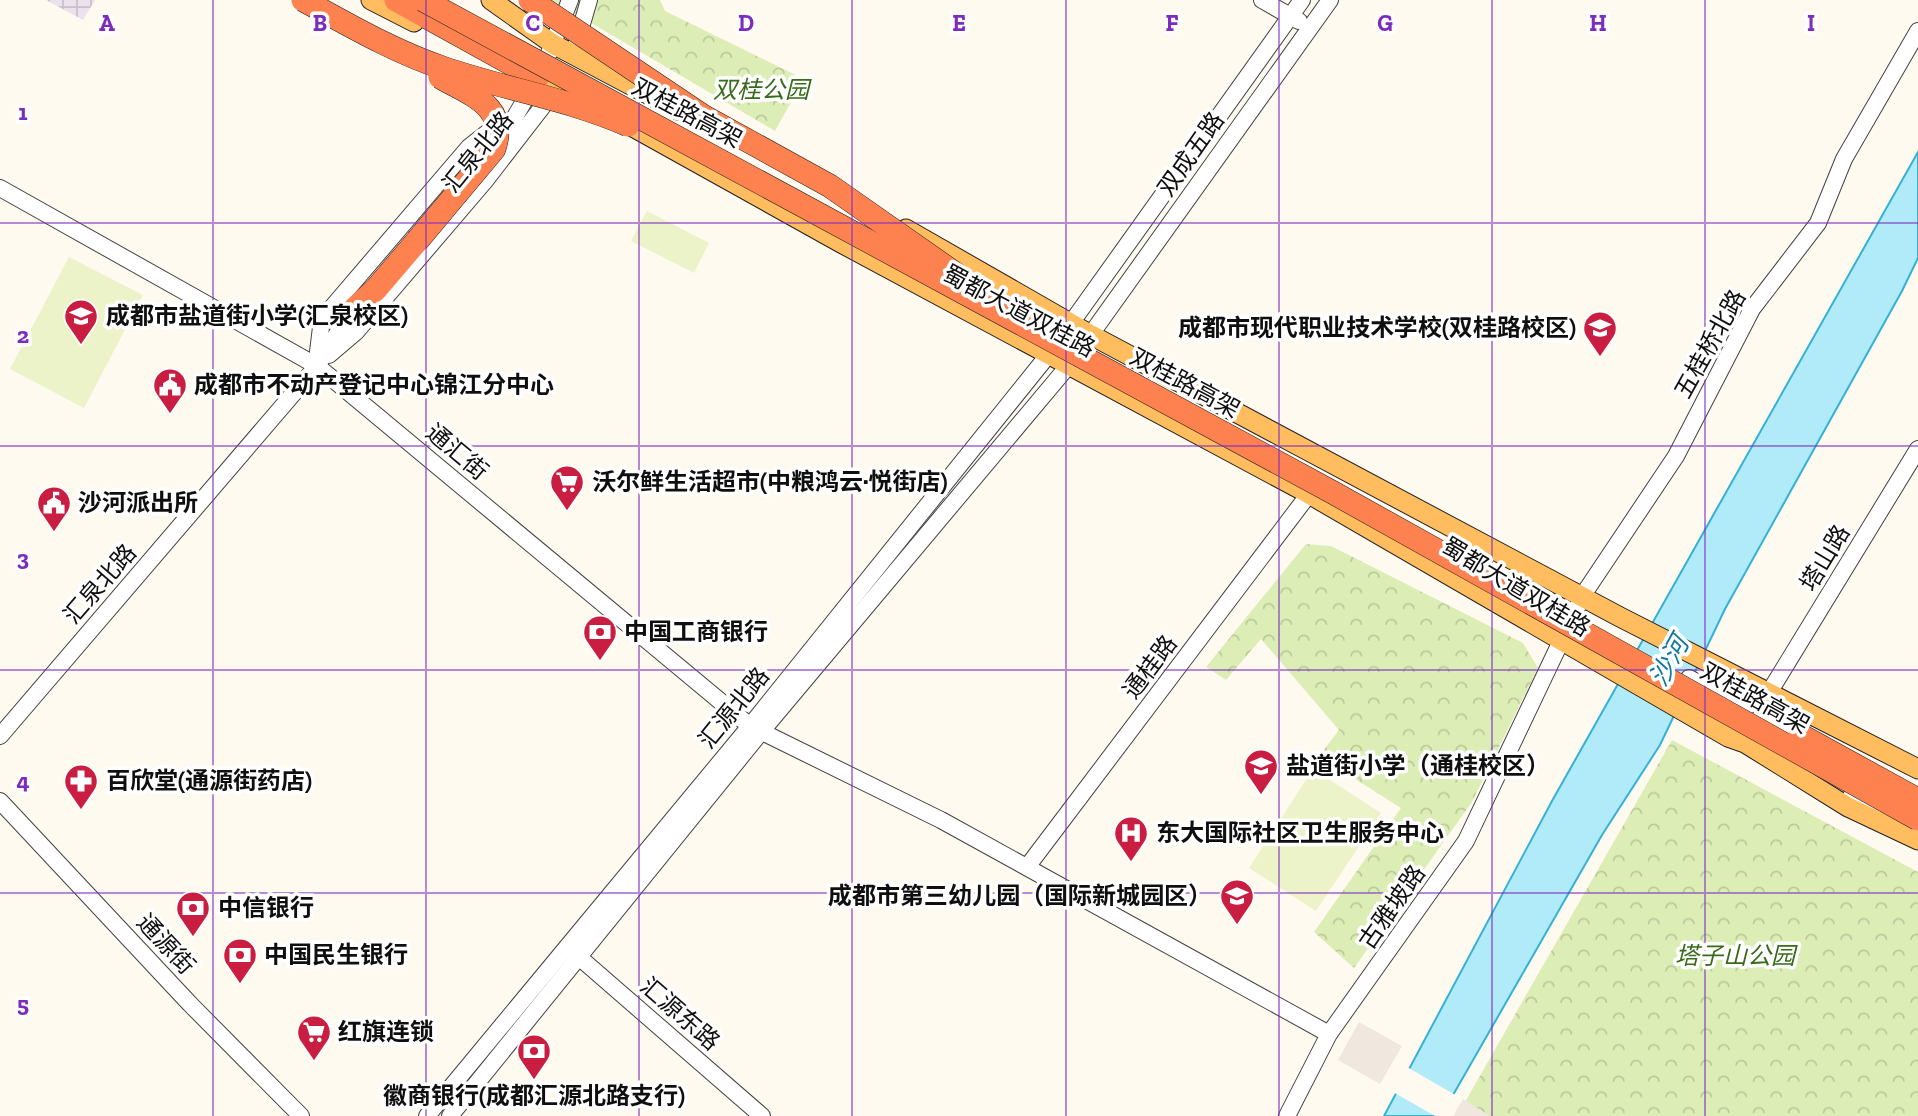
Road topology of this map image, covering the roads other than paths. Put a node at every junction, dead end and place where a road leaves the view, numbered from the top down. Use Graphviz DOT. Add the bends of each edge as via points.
graph roads {
  1 [pos="303,0"];
  2 [pos="371,0"];
  3 [pos="396,0"];
  4 [pos="423,0"];
  5 [pos="447,0"];
  6 [pos="478,0"];
  7 [pos="491,0"];
  8 [pos="530,0"];
  9 [pos="570,0"];
  10 [pos="589,0"];
  11 [pos="1262,0"];
  12 [pos="1302,0"];
  13 [pos="1330,0"];
  14 [pos="1290,16"];
  15 [pos="1310,27"];
  16 [pos="1918,31"];
  17 [pos="553,44"];
  18 [pos="392,48"];
  19 [pos="574,55"];
  20 [pos="548,83"];
  21 [pos="525,102"];
  22 [pos="0,188"];
  23 [pos="966,287"];
  24 [pos="351,312"];
  25 [pos="1069,324"];
  26 [pos="1091,335"];
  27 [pos="1049,354"];
  28 [pos="1069,365"];
  29 [pos="317,366"];
  30 [pos="1918,449"];
  31 [pos="1309,494"];
  32 [pos="1583,596"];
  33 [pos="1562,644"];
  34 [pos="1749,691"];
  35 [pos="1770,691"];
  36 [pos="755,729"];
  37 [pos="0,736"];
  38 [pos="1743,736"];
  39 [pos="1918,769"];
  40 [pos="1918,800"];
  41 [pos="0,801"];
  42 [pos="1918,819"];
  43 [pos="1918,838"];
  44 [pos="1027,867"];
  45 [pos="573,952"];
  46 [pos="1329,1034"];
  47 [pos="301,1116"];
  48 [pos="427,1116"];
  49 [pos="450,1116"];
  50 [pos="762,1116"];
  51 [pos="1287,1116"];
  1 -- 18 [label="highway, bridge"];
  2 -- 20 [label="main road, 蜀都大道双桂路"];
  3 -- 20 [label="highway"];
  4 -- 23 [label="highway, 双桂路高架, bridge"];
  5 -- 23 [label="highway, 双桂路高架, bridge"];
  6 -- 17 [label="main road"];
  7 -- 17 [label="main road, 蜀都大道双桂路"];
  8 -- 23 [label="highway, bridge" via="704,116 830,186"];
  9 -- 17 [label="street"];
  10 -- 19 [label="street"];
  11 -- 14 [label="street"];
  12 -- 14 [label="street, 双成五路"];
  13 -- 15 [label="street, 双成五路"];
  14 -- 15 [label="street"];
  14 -- 25 [label="street, 双成五路"];
  15 -- 26 [label="street, 双成五路"];
  16 -- 32 [label="street, 五桂桥北路" via="1844,159 1818,223 1752,309 1676,456"];
  17 -- 19 [label="main road, 蜀都大道双桂路"];
  17 -- 20 [label="street"];
  18 -- 23 [label="highway, bridge" via="611,117"];
  18 -- 24 [label="highway, bridge" via="482,101 497,118 498,127 494,149 376,289"];
  19 -- 20 [label="street"];
  19 -- 25 [label="main road, 蜀都大道双桂路" via="924,239"];
  20 -- 21 [label="street, 汇泉北路"];
  20 -- 27 [label="main road, 蜀都大道双桂路"];
  20 -- 29 [label="street, 汇泉北路" via="485,181 356,332"];
  21 -- 24 [label="street, 汇泉北路" via="509,127 363,292"];
  21 -- 29 [label="street" via="469,147 321,319"];
  22 -- 29 [label="street, 通汇街"];
  23 -- 38 [label="highway, 双桂路高架, bridge" via="1332,492"];
  23 -- 40 [label="highway, 双桂路高架, bridge" via="1354,490"];
  24 -- 29 [label="street, 汇泉北路"];
  25 -- 26 [label="main road, 蜀都大道双桂路"];
  25 -- 27 [label="street, 汇源北路"];
  26 -- 28 [label="street, 汇源北路"];
  26 -- 32 [label="main road, 蜀都大道双桂路"];
  27 -- 28 [label="main road, 蜀都大道双桂路"];
  27 -- 36 [label="street, 汇源北路"];
  28 -- 31 [label="main road, 蜀都大道双桂路"];
  28 -- 36 [label="street, 汇源北路"];
  29 -- 36 [label="street, 通汇街"];
  29 -- 37 [label="street, 汇泉北路"];
  30 -- 35 [label="street, 塔山路"];
  31 -- 33 [label="main road, 蜀都大道双桂路"];
  31 -- 44 [label="street, 通桂路"];
  32 -- 33 [label="street, 五桂桥北路"];
  32 -- 34 [label="main road, 蜀都大道双桂路"];
  33 -- 34 [label="street" via="1582,632 1612,638 1723,697"];
  33 -- 38 [label="main road, 蜀都大道双桂路"];
  33 -- 46 [label="street, 古雅坡路" via="1466,841"];
  34 -- 35 [label="main road, 蜀都大道双桂路"];
  35 -- 38 [label="street" via="1740,715 1738,735"];
  35 -- 39 [label="main road, 蜀都大道双桂路"];
  36 -- 44 [label="street, 通汇街"];
  36 -- 45 [label="street, 汇源北路"];
  38 -- 42 [label="highway, 双桂路高架, bridge"];
  38 -- 43 [label="main road, 蜀都大道双桂路" via="1849,807"];
  41 -- 47 [label="street, 通源街"];
  44 -- 46 [label="street, 通汇街"];
  45 -- 48 [label="street, 汇源北路"];
  45 -- 49 [label="street, 汇源北路"];
  45 -- 50 [label="street, 汇源东路"];
  46 -- 51 [label="street, 古雅坡路"];
}
